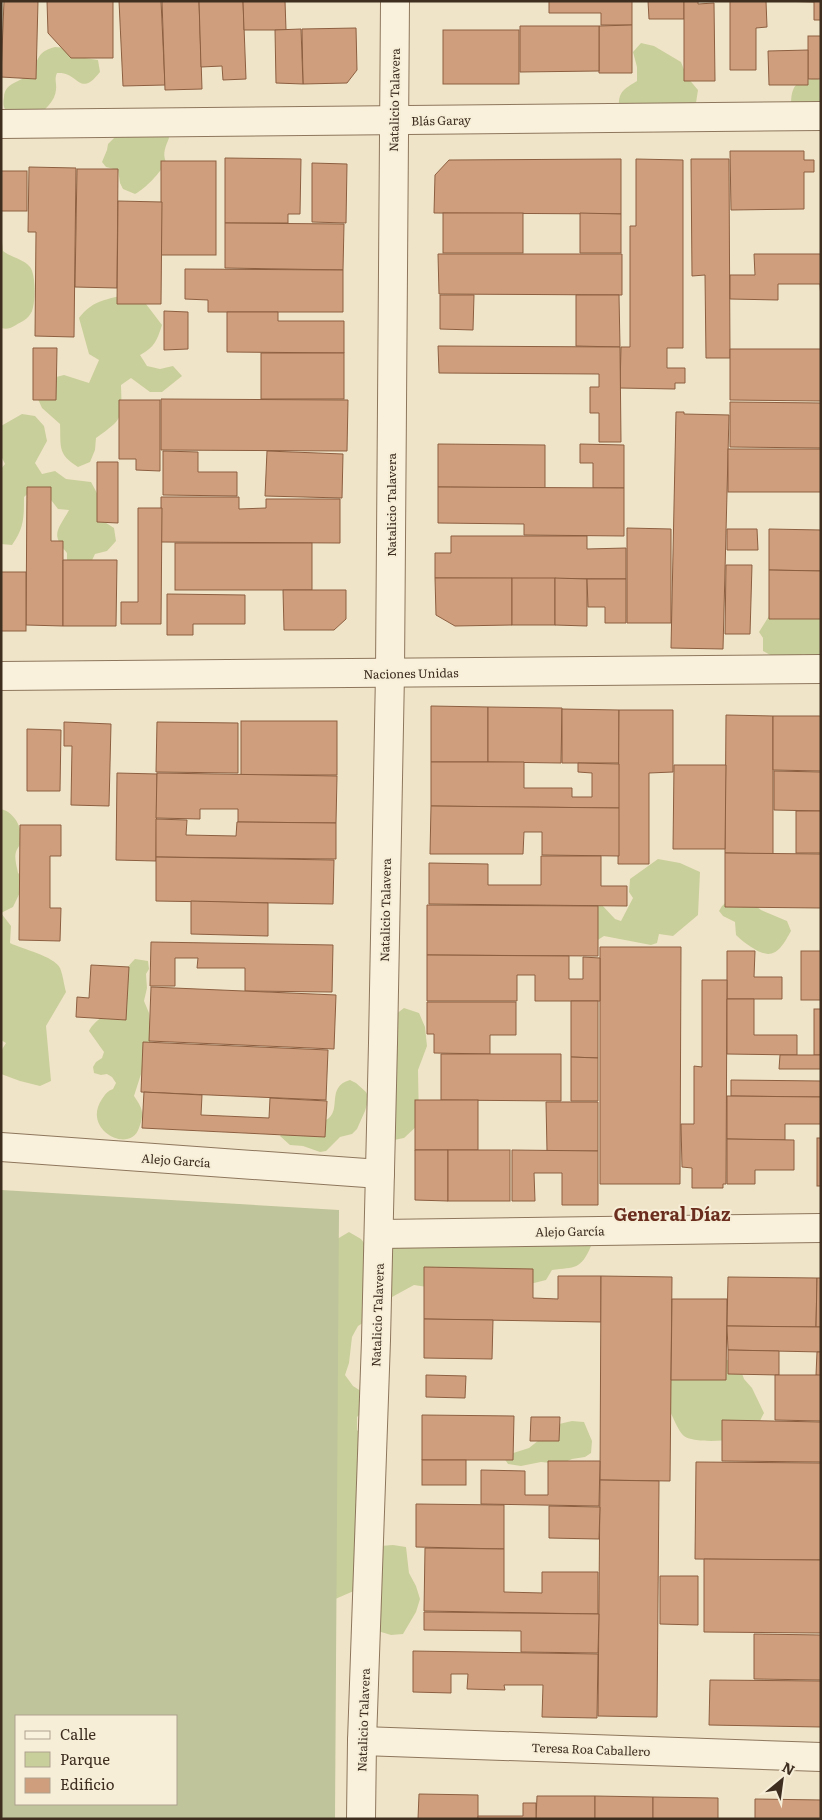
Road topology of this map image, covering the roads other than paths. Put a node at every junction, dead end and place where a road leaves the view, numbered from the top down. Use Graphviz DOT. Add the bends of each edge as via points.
graph roads {
  1 [pos="395,1"];
  2 [pos="821,116"];
  3 [pos="393,120"];
  4 [pos="1,124"];
  5 [pos="821,669"];
  6 [pos="390,673"];
  7 [pos="1,676"];
  8 [pos="1,1147"];
  9 [pos="380,1174"];
  10 [pos="821,1228"];
  11 [pos="379,1234"];
  12 [pos="362,1741"];
  13 [pos="821,1758"];
  14 [pos="361,1819"];
  1 -- 3 [label="street, Natalicio Talavera"];
  2 -- 3 [label="street, Blás Garay"];
  3 -- 4 [label="street, Blás Garay"];
  3 -- 6 [label="street, Natalicio Talavera"];
  5 -- 6 [label="street, Naciones Unidas"];
  6 -- 7 [label="street, Naciones Unidas"];
  6 -- 9 [label="street, Natalicio Talavera"];
  8 -- 9 [label="street, Alejo García"];
  9 -- 11 [label="street, Natalicio Talavera"];
  10 -- 11 [label="street, Alejo García"];
  11 -- 12 [label="street, Natalicio Talavera"];
  12 -- 13 [label="street, Teresa Roa Caballero"];
  12 -- 14 [label="street, Natalicio Talavera"];
}
